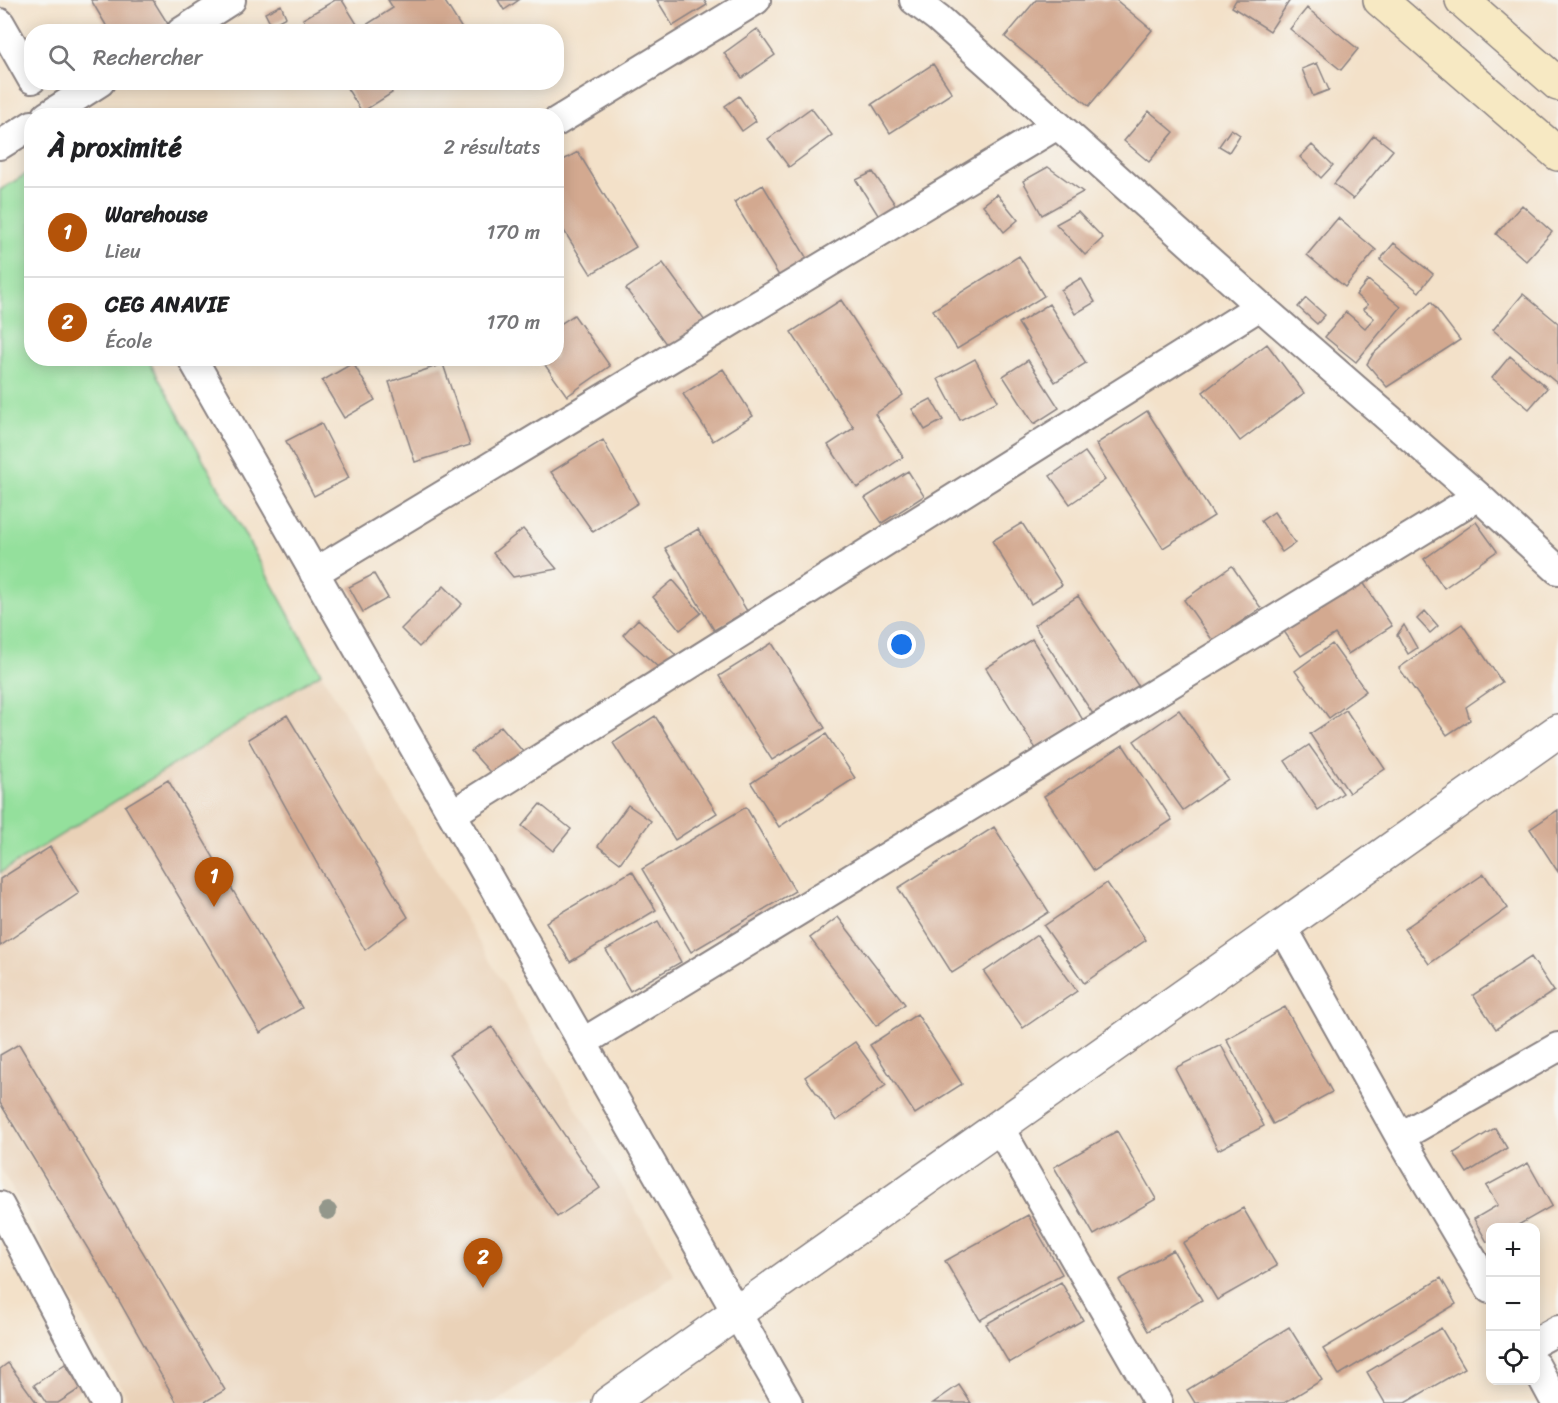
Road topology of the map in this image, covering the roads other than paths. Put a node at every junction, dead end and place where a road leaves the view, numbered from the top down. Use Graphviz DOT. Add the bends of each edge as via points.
graph roads {
  1 [pos="231,0"];
  2 [pos="756,0"];
  3 [pos="914,0"];
  4 [pos="1380,0"];
  5 [pos="1462,0"];
  6 [pos="0,24"];
  7 [pos="194,24"];
  8 [pos="24,65"];
  9 [pos="1558,84"];
  10 [pos="36,90"];
  11 [pos="88,90"];
  12 [pos="43,108"];
  13 [pos="60,108"];
  14 [pos="564,117"];
  15 [pos="1057,125"];
  16 [pos="24,130"];
  17 [pos="0,145"];
  18 [pos="1558,154"];
  19 [pos="1260,306"];
  20 [pos="197,366"];
  21 [pos="1478,496"];
  22 [pos="1558,570"];
  23 [pos="314,573"];
  24 [pos="1558,730"];
  25 [pos="452,814"];
  26 [pos="1282,926"];
  27 [pos="582,1043"];
  28 [pos="1558,1047"];
  29 [pos="999,1127"];
  30 [pos="1400,1137"];
  31 [pos="0,1206"];
  32 [pos="1486,1281"];
  33 [pos="736,1313"];
  34 [pos="1558,1330"];
  35 [pos="1540,1340"];
  36 [pos="1540,1373"];
  37 [pos="105,1403"];
  38 [pos="609,1403"];
  39 [pos="788,1403"];
  40 [pos="1158,1403"];
  41 [pos="1556,1403"];
  1 -- 7 [label="street"];
  2 -- 14 [label="street"];
  3 -- 15 [label="street"];
  4 -- 18 [label="main road"];
  5 -- 9 [label="main road"];
  6 -- 8 [label="street"];
  10 -- 12 [label="street"];
  11 -- 13 [label="street"];
  15 -- 19 [label="street"];
  15 -- 23 [label="street"];
  16 -- 17 [label="street"];
  19 -- 21 [label="street"];
  19 -- 25 [label="street"];
  20 -- 23 [label="street"];
  21 -- 22 [label="street"];
  21 -- 27 [label="street"];
  23 -- 25 [label="street"];
  24 -- 26 [label="street"];
  25 -- 27 [label="street"];
  26 -- 29 [label="street"];
  26 -- 30 [label="street"];
  27 -- 33 [label="street"];
  28 -- 30 [label="street"];
  29 -- 33 [label="street"];
  29 -- 40 [label="street"];
  30 -- 32 [label="street"];
  31 -- 37 [label="street"];
  33 -- 38 [label="street"];
  33 -- 39 [label="street"];
  34 -- 35 [label="street"];
  36 -- 41 [label="street"];
}
